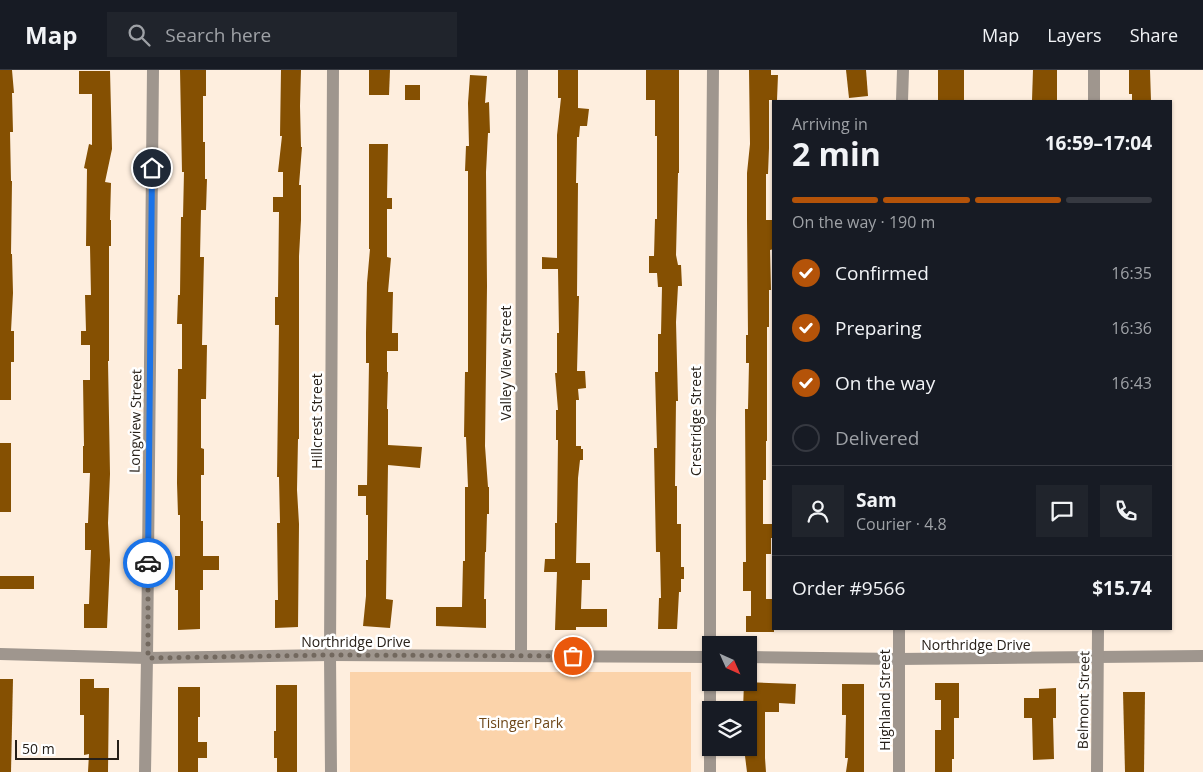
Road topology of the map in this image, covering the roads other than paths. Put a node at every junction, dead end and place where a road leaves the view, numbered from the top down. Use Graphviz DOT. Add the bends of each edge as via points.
graph roads {
  1 [pos="153,70"];
  2 [pos="333,70"];
  3 [pos="522,70"];
  4 [pos="713,70"];
  5 [pos="903,70"];
  6 [pos="1094,70"];
  7 [pos="902,100"];
  8 [pos="1094,100"];
  9 [pos="900,630"];
  10 [pos="1098,630"];
  11 [pos="710,636"];
  12 [pos="0,654"];
  13 [pos="330,655"];
  14 [pos="521,655"];
  15 [pos="1203,656"];
  16 [pos="702,657"];
  17 [pos="758,657"];
  18 [pos="148,658"];
  19 [pos="1098,658"];
  20 [pos="899,659"];
  21 [pos="710,691"];
  22 [pos="145,772"];
  23 [pos="331,772"];
  24 [pos="710,772"];
  25 [pos="899,772"];
  26 [pos="1096,772"];
  1 -- 18 [label="street, Longview Street"];
  2 -- 13 [label="street, Hillcrest Street"];
  3 -- 14 [label="street, Valley View Street"];
  4 -- 11 [label="street, Crestridge Street"];
  5 -- 7 [label="street"];
  6 -- 8 [label="street"];
  9 -- 20 [label="street, Highland Street"];
  10 -- 19 [label="street, Belmont Street"];
  12 -- 18 [label="street, Northridge Drive"];
  13 -- 14 [label="street, Northridge Drive"];
  13 -- 18 [label="street, Northridge Drive"];
  13 -- 23 [label="street, Hillcrest Street"];
  14 -- 16 [label="street, Northridge Drive"];
  15 -- 19 [label="street, Northridge Drive"];
  17 -- 20 [label="street, Northridge Drive"];
  18 -- 22 [label="street, Longview Street"];
  19 -- 20 [label="street, Northridge Drive"];
  19 -- 26 [label="street, Belmont Street"];
  20 -- 25 [label="street, Highland Street"];
  21 -- 24 [label="street, Crestridge Street"];
}
